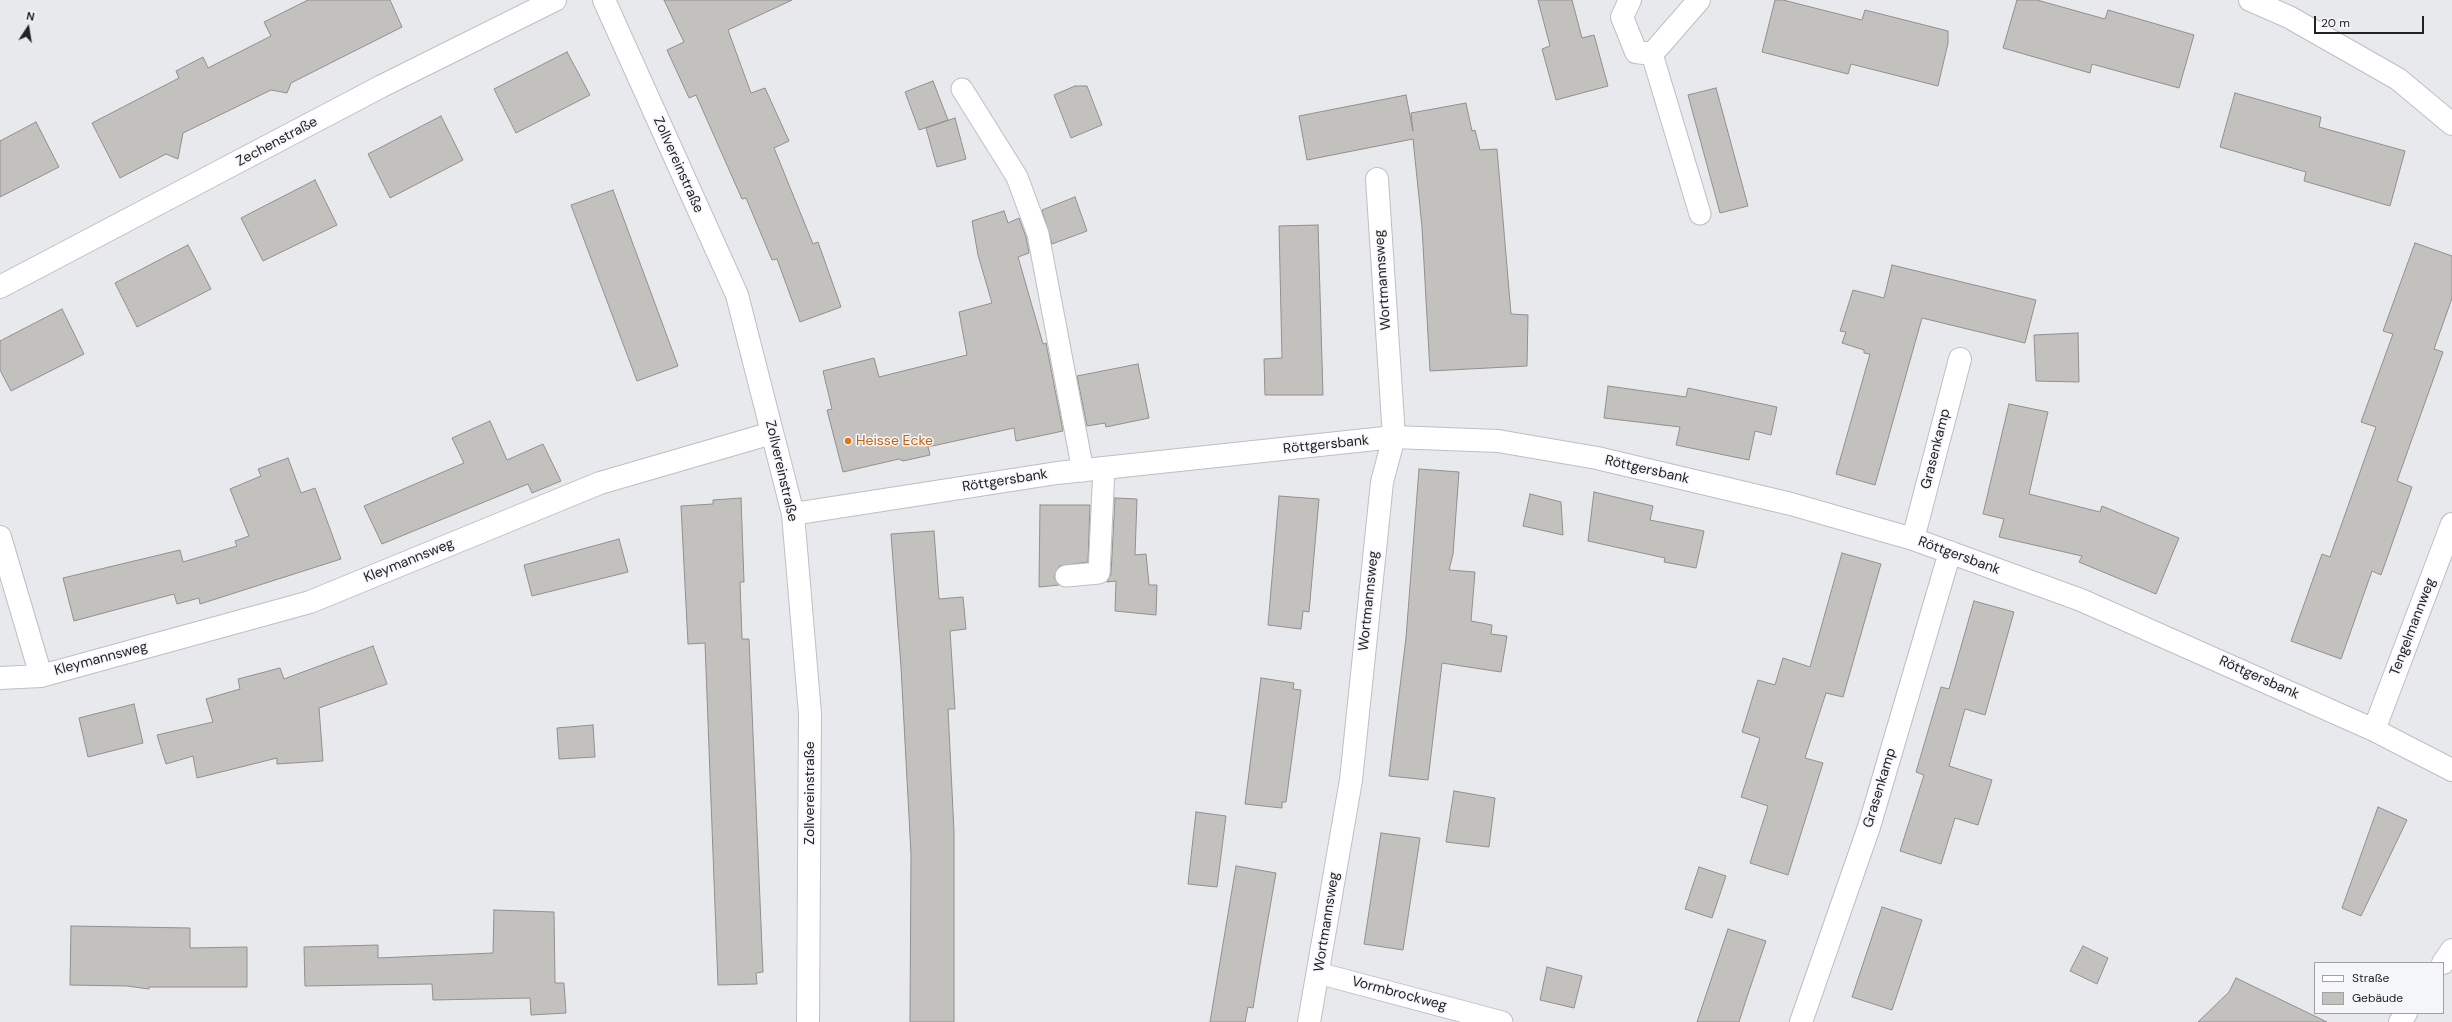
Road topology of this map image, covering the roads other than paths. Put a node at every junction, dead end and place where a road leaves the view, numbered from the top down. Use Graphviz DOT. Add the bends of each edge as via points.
graph roads {
  1 [pos="555,0"];
  2 [pos="604,0"];
  3 [pos="1630,0"];
  4 [pos="1699,0"];
  5 [pos="2250,0"];
  6 [pos="1652,54"];
  7 [pos="962,89"];
  8 [pos="2452,124"];
  9 [pos="1377,179"];
  10 [pos="1700,214"];
  11 [pos="0,287"];
  12 [pos="1960,359"];
  13 [pos="772,433"];
  14 [pos="1394,437"];
  15 [pos="1104,468"];
  16 [pos="1083,471"];
  17 [pos="793,514"];
  18 [pos="2452,524"];
  19 [pos="0,537"];
  20 [pos="1913,539"];
  21 [pos="1950,552"];
  22 [pos="1066,576"];
  23 [pos="41,676"];
  24 [pos="0,678"];
  25 [pos="2374,730"];
  26 [pos="2452,770"];
  27 [pos="1318,973"];
  28 [pos="808,1022"];
  29 [pos="1309,1022"];
  30 [pos="1502,1022"];
  31 [pos="1801,1022"];
  1 -- 11 [label="street, Zechenstraße" via="382,86"];
  2 -- 13 [label="street, Zollvereinstraße" via="737,295"];
  3 -- 6 [label="street" via="1622,17 1636,52"];
  4 -- 6 [label="street"];
  5 -- 8 [label="street" via="2289,17 2398,79"];
  6 -- 10 [label="lane"];
  7 -- 16 [label="lane" via="1017,177 1038,234"];
  9 -- 14 [label="street, Wortmannsweg"];
  12 -- 20 [label="street, Grasenkamp"];
  13 -- 17 [label="street, Zollvereinstraße"];
  13 -- 23 [label="street, Kleymannsweg" via="600,483 310,602"];
  14 -- 15 [label="street, Röttgersbank"];
  14 -- 20 [label="street, Röttgersbank" via="1498,441 1597,458 1790,504"];
  14 -- 27 [label="street, Wortmannsweg" via="1382,482 1350,780"];
  15 -- 16 [label="street, Röttgersbank"];
  15 -- 22 [label="lane" via="1099,573"];
  16 -- 17 [label="street, Röttgersbank"];
  17 -- 28 [label="street, Zollvereinstraße" via="810,714"];
  18 -- 25 [label="street, Tengelmannweg"];
  19 -- 23 [label="street, Kleymannsweg"];
  20 -- 21 [label="street, Röttgersbank"];
  21 -- 25 [label="street, Röttgersbank" via="2081,600"];
  21 -- 31 [label="street, Grasenkamp" via="1869,828"];
  23 -- 24 [label="street, Kleymannsweg"];
  25 -- 26 [label="street, Röttgersbank"];
  27 -- 29 [label="street, Wortmannsweg"];
  27 -- 30 [label="lane, Vormbrockweg"];
}
